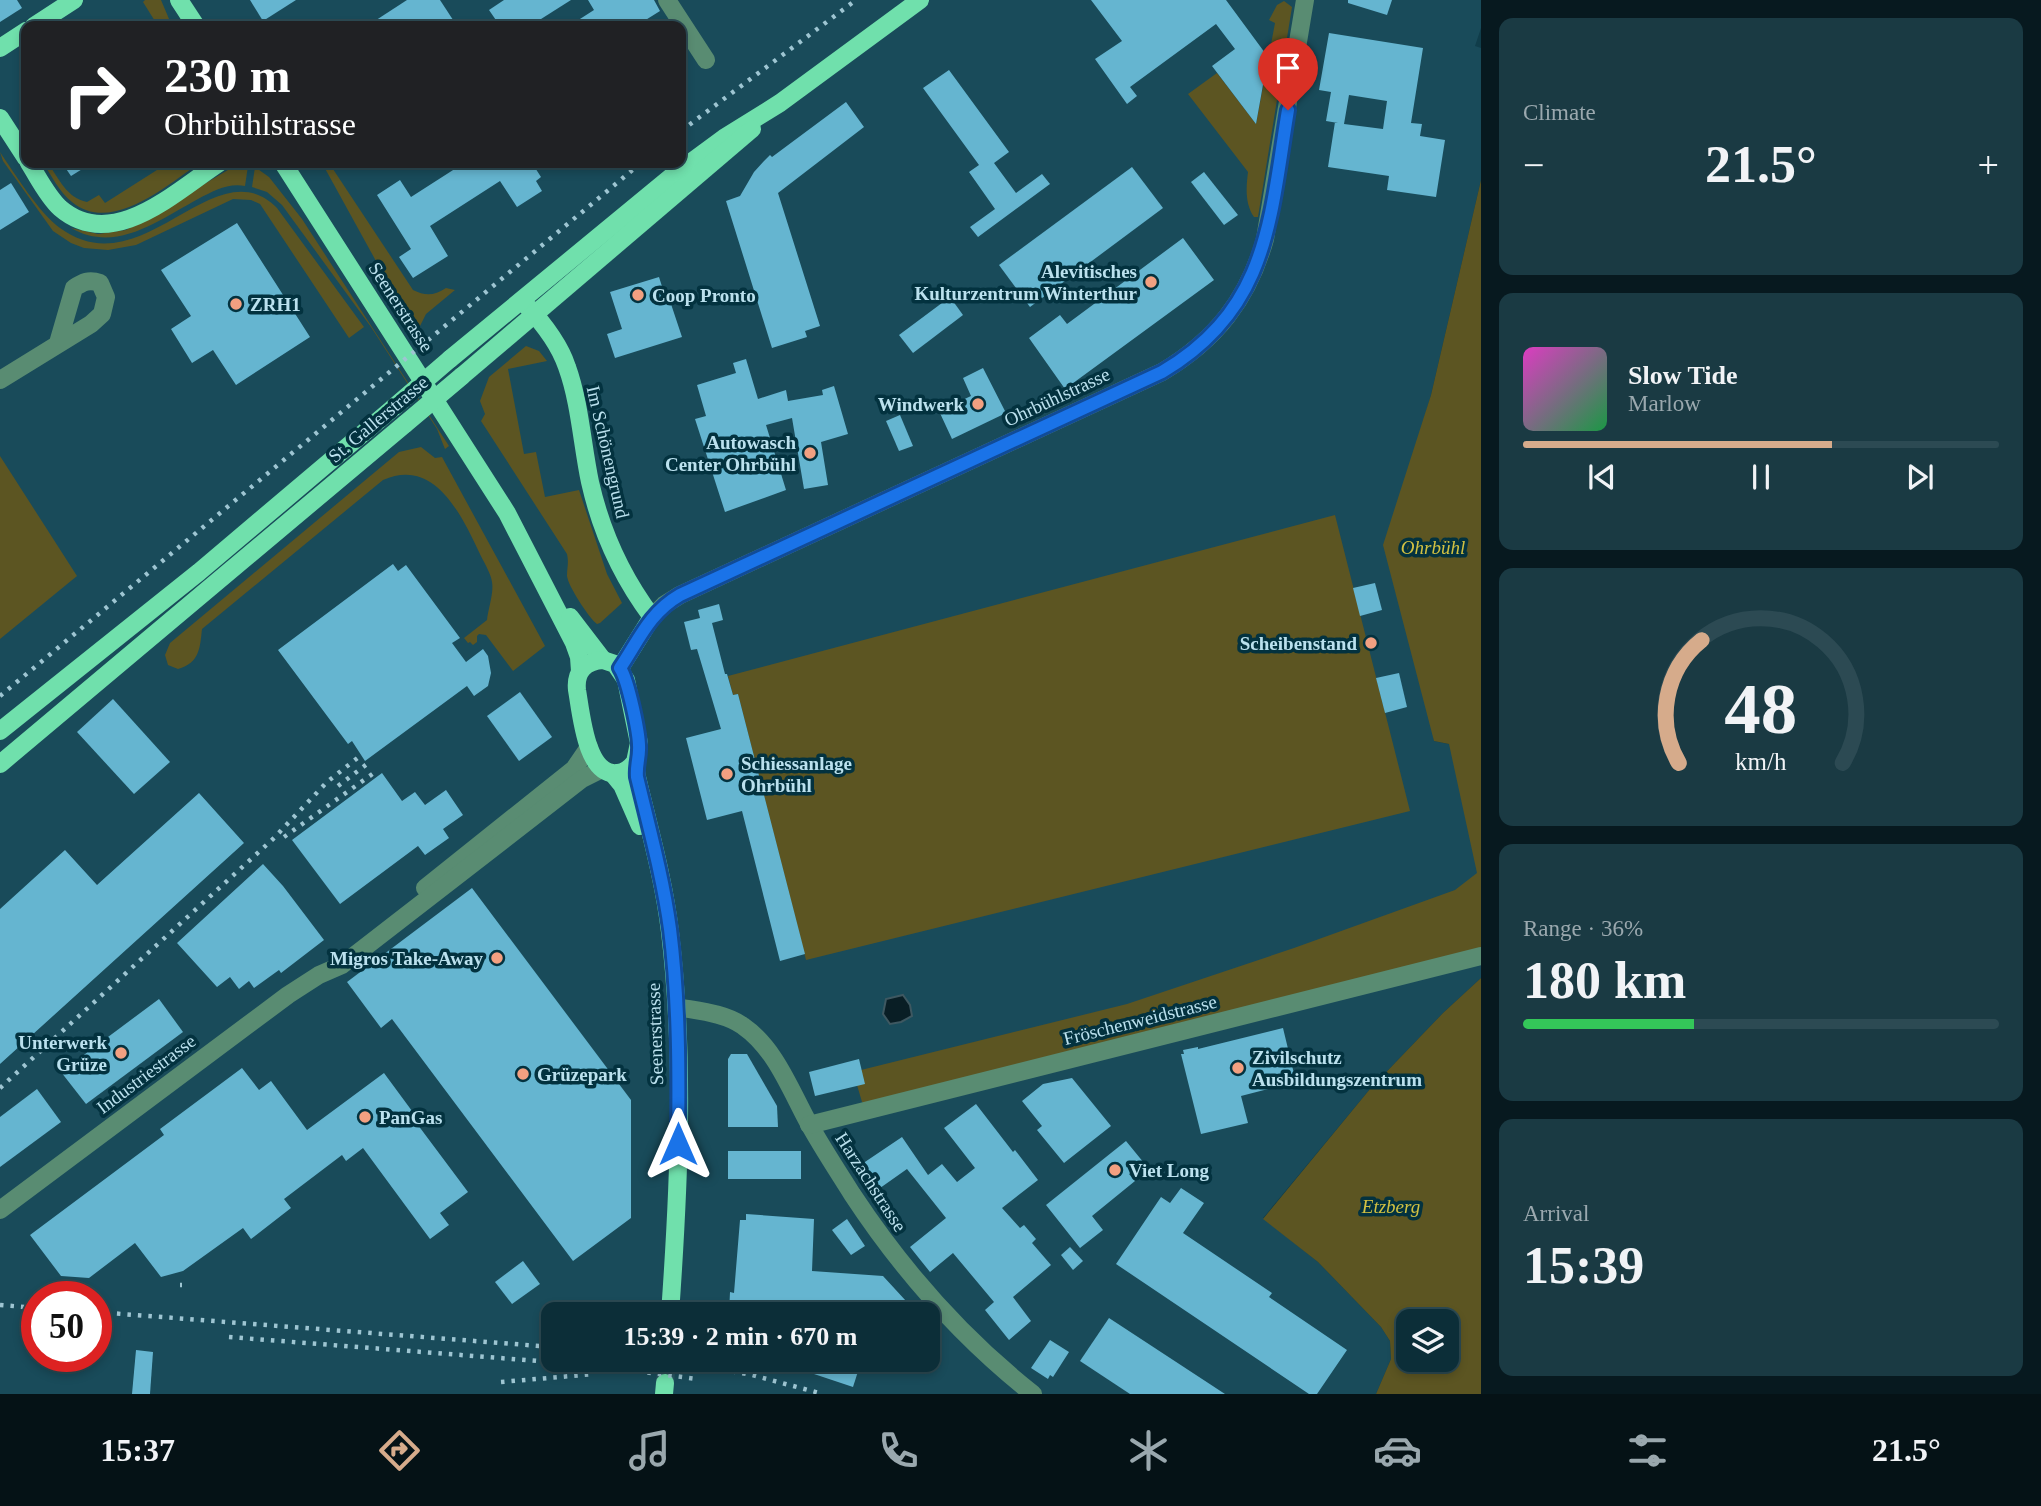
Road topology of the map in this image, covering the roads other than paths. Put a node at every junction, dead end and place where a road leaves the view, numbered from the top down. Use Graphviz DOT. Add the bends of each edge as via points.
graph roads {
  1 [pos="74,0"];
  2 [pos="179,0"];
  3 [pos="667,0"];
  4 [pos="920,0"];
  5 [pos="1305,0"];
  6 [pos="42,21"];
  7 [pos="193,21"];
  8 [pos="681,21"];
  9 [pos="686,29"];
  10 [pos="21,34"];
  11 [pos="0,48"];
  12 [pos="706,60"];
  13 [pos="780,103"];
  14 [pos="0,117"];
  15 [pos="21,150"];
  16 [pos="686,166"];
  17 [pos="32,168"];
  18 [pos="211,168"];
  19 [pos="287,168"];
  20 [pos="683,168"];
  21 [pos="521,299"];
  22 [pos="534,314"];
  23 [pos="58,343"];
  24 [pos="0,380"];
  25 [pos="545,584"];
  26 [pos="652,617"];
  27 [pos="603,660"];
  28 [pos="620,668"];
  29 [pos="580,671"];
  30 [pos="0,731"];
  31 [pos="589,747"];
  32 [pos="635,762"];
  33 [pos="0,764"];
  34 [pos="607,772"];
  35 [pos="662,878"];
  36 [pos="1481,956"];
  37 [pos="319,975"];
  38 [pos="677,1007"];
  39 [pos="809,1125"];
  40 [pos="0,1210"];
  41 [pos="671,1302"];
  42 [pos="1033,1394"];
  1 -- 6 [label="main road"];
  2 -- 7 [label="main road"];
  3 -- 8 [label="street"];
  4 -- 13 [label="main road, St. Gallerstrasse"];
  5 -- 26 [label="street, Ohrbühlstrasse" via="1265,239 1244,293 1211,335 1162,372 680,595"];
  9 -- 12 [label="street"];
  10 -- 11 [label="main road"];
  13 -- 16 [label="main road, St. Gallerstrasse"];
  13 -- 22 [label="main road, St. Gallerstrasse" via="732,149"];
  14 -- 15 [label="main road"];
  17 -- 18 [label="main road" via="59,207 100,225 141,214"];
  19 -- 25 [label="main road, Seenerstrasse" via="507,513"];
  20 -- 21 [label="main road, St. Gallerstrasse"];
  21 -- 22 [label="main road, Im Schönengrund"];
  21 -- 30 [label="main road, St. Gallerstrasse, bridge" via="199,572"];
  22 -- 26 [label="main road, Im Schönengrund" via="568,367 602,523 635,595"];
  22 -- 33 [label="main road, St. Gallerstrasse, bridge"];
  23 -- 24 [label="street"];
  25 -- 27 [label="main road, Seenerstrasse"];
  25 -- 29 [label="main road, Seenerstrasse" via="577,650"];
  26 -- 28 [label="main road, Ohrbühlstrasse"];
  27 -- 28 [label="main road, Seenerstrasse"];
  27 -- 29 [label="main road"];
  28 -- 32 [label="main road, Seenerstrasse" via="639,743"];
  29 -- 31 [label="main road, Seenerstrasse" via="576,690"];
  31 -- 34 [label="main road, Seenerstrasse"];
  31 -- 37 [label="street, Industriestrasse" via="574,769"];
  32 -- 34 [label="main road" via="626,771"];
  32 -- 35 [label="main road, Seenerstrasse"];
  34 -- 35 [label="main road, Seenerstrasse" via="622,785"];
  34 -- 37 [label="street, Industriestrasse" via="582,779 342,965"];
  35 -- 38 [label="main road, Seenerstrasse"];
  36 -- 39 [label="street, Fröschenweidstrasse"];
  37 -- 40 [label="street, Industriestrasse"];
  38 -- 39 [label="street, Harzachstrasse" via="742,1025 775,1060"];
  38 -- 41 [label="main road, Seenerstrasse" via="678,1193"];
  39 -- 42 [label="street, Harzachstrasse" via="892,1251 938,1306"];
}
